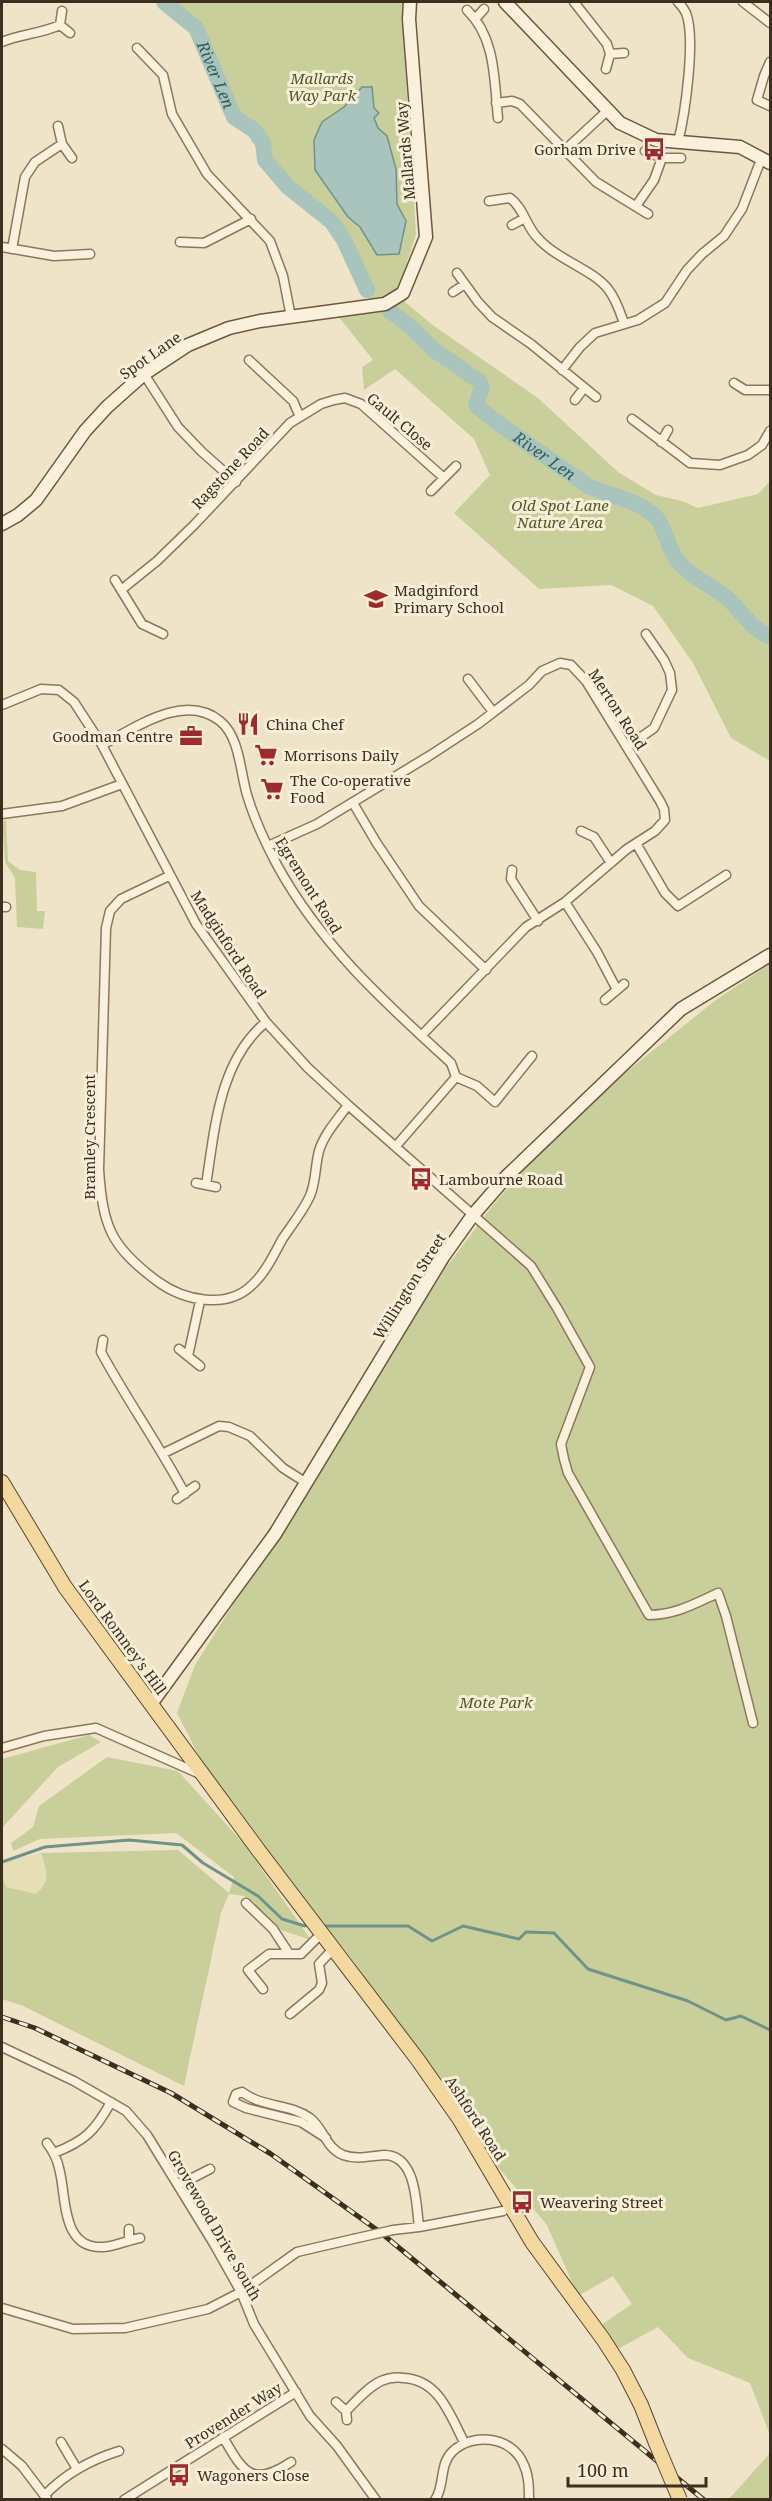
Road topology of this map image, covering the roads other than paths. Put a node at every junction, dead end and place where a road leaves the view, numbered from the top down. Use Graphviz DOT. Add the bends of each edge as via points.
graph roads {
  1 [pos="410,2"];
  2 [pos="505,2"];
  3 [pos="574,2"];
  4 [pos="678,2"];
  5 [pos="743,2"];
  6 [pos="484,9"];
  7 [pos="467,10"];
  8 [pos="62,11"];
  9 [pos="476,18"];
  10 [pos="771,23"];
  11 [pos="60,25"];
  12 [pos="70,33"];
  13 [pos="2,42"];
  14 [pos="137,48"];
  15 [pos="624,53"];
  16 [pos="610,54"];
  17 [pos="771,62"];
  18 [pos="606,69"];
  19 [pos="496,103"];
  20 [pos="771,106"];
  21 [pos="607,111"];
  22 [pos="498,118"];
  23 [pos="58,126"];
  24 [pos="678,142"];
  25 [pos="62,144"];
  26 [pos="564,150"];
  27 [pos="645,151"];
  28 [pos="72,158"];
  29 [pos="662,158"];
  30 [pos="681,159"];
  31 [pos="766,160"];
  32 [pos="489,201"];
  33 [pos="636,206"];
  34 [pos="648,213"];
  35 [pos="251,219"];
  36 [pos="524,219"];
  37 [pos="512,225"];
  38 [pos="180,242"];
  39 [pos="72,244"];
  40 [pos="2,247"];
  41 [pos="12,249"];
  42 [pos="90,254"];
  43 [pos="74,255"];
  44 [pos="458,273"];
  45 [pos="465,284"];
  46 [pos="453,292"];
  47 [pos="403,293"];
  48 [pos="291,317"];
  49 [pos="624,323"];
  50 [pos="249,360"];
  51 [pos="562,370"];
  52 [pos="144,374"];
  53 [pos="734,383"];
  54 [pos="584,388"];
  55 [pos="770,392"];
  56 [pos="596,397"];
  57 [pos="575,400"];
  58 [pos="300,417"];
  59 [pos="632,419"];
  60 [pos="668,430"];
  61 [pos="771,431"];
  62 [pos="661,442"];
  63 [pos="456,466"];
  64 [pos="444,478"];
  65 [pos="236,482"];
  66 [pos="431,491"];
  67 [pos="2,524"];
  68 [pos="115,580"];
  69 [pos="121,590"];
  70 [pos="646,633"];
  71 [pos="163,634"];
  72 [pos="468,679"];
  73 [pos="2,705"];
  74 [pos="493,712"];
  75 [pos="102,745"];
  76 [pos="627,747"];
  77 [pos="122,784"];
  78 [pos="353,803"];
  79 [pos="2,814"];
  80 [pos="580,831"];
  81 [pos="637,845"];
  82 [pos="268,846"];
  83 [pos="611,863"];
  84 [pos="512,870"];
  85 [pos="726,875"];
  86 [pos="169,876"];
  87 [pos="564,902"];
  88 [pos="538,921"];
  89 [pos="771,955"];
  90 [pos="486,970"];
  91 [pos="605,1000"];
  92 [pos="266,1022"];
  93 [pos="422,1035"];
  94 [pos="532,1056"];
  95 [pos="456,1077"];
  96 [pos="348,1105"];
  97 [pos="396,1146"];
  98 [pos="196,1183"];
  99 [pos="206,1185"];
  100 [pos="216,1187"];
  101 [pos="473,1215"];
  102 [pos="200,1301"];
  103 [pos="103,1340"];
  104 [pos="179,1348"];
  105 [pos="188,1356"];
  106 [pos="200,1366"];
  107 [pos="164,1453"];
  108 [pos="2,1482"];
  109 [pos="305,1482"];
  110 [pos="195,1486"];
  111 [pos="151,1704"];
  112 [pos="753,1723"];
  113 [pos="2,1748"];
  114 [pos="206,1777"];
  115 [pos="246,1903"];
  116 [pos="321,1934"];
  117 [pos="333,1949"];
  118 [pos="288,1952"];
  119 [pos="264,1989"];
  120 [pos="290,2014"];
  121 [pos="2,2048"];
  122 [pos="111,2102"];
  123 [pos="326,2138"];
  124 [pos="47,2143"];
  125 [pos="54,2153"];
  126 [pos="210,2169"];
  127 [pos="179,2185"];
  128 [pos="503,2211"];
  129 [pos="419,2227"];
  130 [pos="129,2229"];
  131 [pos="140,2238"];
  132 [pos="129,2240"];
  133 [pos="241,2292"];
  134 [pos="2,2308"];
  135 [pos="296,2392"];
  136 [pos="336,2402"];
  137 [pos="223,2438"];
  138 [pos="61,2442"];
  139 [pos="464,2442"];
  140 [pos="2,2449"];
  141 [pos="119,2451"];
  142 [pos="291,2462"];
  143 [pos="77,2469"];
  144 [pos="279,2470"];
  145 [pos="285,2478"];
  146 [pos="46,2497"];
  147 [pos="124,2499"];
  148 [pos="376,2499"];
  149 [pos="435,2499"];
  150 [pos="529,2499"];
  151 [pos="680,2499"];
  1 -- 47 [label="street, Mallards Way" via="426,237"];
  2 -- 21 [label="street"];
  3 -- 16 [label="street" via="607,44"];
  4 -- 24 [label="street" via="686,11 689,25 684,120"];
  5 -- 10 [label="street"];
  6 -- 9 [label="street"];
  7 -- 9 [label="street"];
  8 -- 11 [label="street"];
  9 -- 19 [label="street" via="488,39"];
  11 -- 12 [label="street"];
  11 -- 13 [label="street"];
  14 -- 35 [label="street" via="164,75 172,114 202,167"];
  15 -- 16 [label="street"];
  16 -- 18 [label="street"];
  17 -- 20 [label="street" via="753,100"];
  19 -- 22 [label="street"];
  19 -- 26 [label="street" via="520,104"];
  21 -- 24 [label="street" via="637,132 656,140"];
  21 -- 26 [label="street"];
  23 -- 25 [label="street"];
  24 -- 31 [label="street" via="740,147"];
  25 -- 28 [label="street"];
  25 -- 41 [label="street" via="35,162 25,177"];
  26 -- 33 [label="street" via="596,182"];
  27 -- 29 [label="street"];
  29 -- 30 [label="street"];
  29 -- 33 [label="street" via="654,180"];
  31 -- 49 [label="street" via="724,236 687,270 665,303 638,320"];
  32 -- 36 [label="street" via="510,198 518,204"];
  33 -- 34 [label="street"];
  35 -- 38 [label="street" via="204,243"];
  35 -- 48 [label="street" via="270,241 278,260"];
  36 -- 37 [label="street"];
  36 -- 49 [label="street" via="547,247 608,288"];
  39 -- 43 [label="street"];
  40 -- 41 [label="street"];
  41 -- 43 [label="street"];
  42 -- 43 [label="street"];
  44 -- 45 [label="street"];
  45 -- 46 [label="street"];
  45 -- 51 [label="street" via="492,317"];
  47 -- 48 [label="street, Spot Lane" via="385,304"];
  48 -- 52 [label="street, Spot Lane" via="229,328 188,345"];
  49 -- 51 [label="street" via="589,338"];
  50 -- 58 [label="street" via="293,401"];
  51 -- 54 [label="street"];
  52 -- 65 [label="street" via="178,427"];
  52 -- 67 [label="street, Spot Lane" via="85,430 36,500"];
  53 -- 55 [label="street" via="746,390"];
  54 -- 56 [label="street"];
  54 -- 57 [label="street"];
  58 -- 64 [label="street, Gault Close" via="321,404 345,398 361,404"];
  58 -- 65 [label="street, Ragstone Road"];
  59 -- 62 [label="street"];
  60 -- 62 [label="street"];
  61 -- 62 [label="street" via="762,445 748,455 720,465 690,463"];
  63 -- 64 [label="street"];
  64 -- 66 [label="street"];
  65 -- 69 [label="street, Ragstone Road" via="157,561"];
  68 -- 69 [label="street"];
  69 -- 71 [label="street" via="142,624"];
  70 -- 76 [label="street" via="664,660 672,690 654,728"];
  72 -- 74 [label="street"];
  73 -- 75 [label="street, Madginford Road" via="41,688 59,690 74,702"];
  74 -- 76 [label="street, Merton Road" via="542,671 560,663 571,666 586,681"];
  74 -- 78 [label="street, Merton Road"];
  75 -- 77 [label="street, Madginford Road"];
  75 -- 82 [label="street, Egremont Road" via="170,712 198,713 220,722 236,749 247,797"];
  76 -- 81 [label="street, Merton Road" via="664,809 664,820"];
  77 -- 79 [label="street" via="62,806"];
  77 -- 86 [label="street, Madginford Road"];
  78 -- 82 [label="street, Merton Road"];
  78 -- 90 [label="street" via="419,906"];
  80 -- 83 [label="street" via="594,837"];
  81 -- 83 [label="street, Merton Road"];
  81 -- 85 [label="street" via="665,893 678,906"];
  82 -- 93 [label="street, Egremont Road" via="326,940"];
  83 -- 87 [label="street, Merton Road"];
  84 -- 88 [label="street" via="511,879"];
  86 -- 92 [label="street, Madginford Road" via="201,932"];
  86 -- 102 [label="street, Bramley Crescent" via="122,899 110,911 106,928 99,1170 102,1208 117,1244 159,1283"];
  87 -- 88 [label="street, Merton Road"];
  87 -- 91 [label="street" via="620,986"];
  88 -- 90 [label="street, Merton Road" via="526,927"];
  89 -- 101 [label="street, Willington Street" via="681,1010 542,1141"];
  90 -- 93 [label="street, Merton Road"];
  92 -- 96 [label="street, Madginford Road"];
  92 -- 99 [label="street" via="252,1034 237,1057 224,1091 214,1125"];
  93 -- 95 [label="street, Egremont Road" via="451,1063"];
  94 -- 95 [label="street" via="495,1102 477,1086"];
  95 -- 97 [label="street"];
  96 -- 97 [label="street, Madginford Road"];
  96 -- 102 [label="street, Bramley Crescent" via="319,1150 310,1195 254,1284 239,1296"];
  97 -- 101 [label="street, Madginford Road"];
  98 -- 99 [label="street"];
  99 -- 100 [label="street"];
  101 -- 109 [label="street, Willington Street" via="443,1257"];
  101 -- 112 [label="street, Madginford Road" via="531,1266 590,1367 561,1444 568,1473 648,1615 682,1610 717,1593"];
  102 -- 105 [label="street"];
  103 -- 107 [label="street" via="101,1352 123,1393"];
  104 -- 105 [label="street"];
  105 -- 106 [label="street"];
  107 -- 109 [label="street" via="219,1426 229,1427 250,1436 283,1468"];
  107 -- 110 [label="street" via="181,1496"];
  108 -- 111 [label="main road, Lord Romney's Hill" via="65,1587"];
  109 -- 111 [label="street, Willington Street" via="264,1549"];
  111 -- 114 [label="main road, Lord Romney's Hill"];
  113 -- 114 [label="street" via="96,1728"];
  114 -- 116 [label="main road, Ashford Road"];
  115 -- 118 [label="street" via="273,1929"];
  116 -- 117 [label="main road, Ashford Road"];
  116 -- 118 [label="street" via="301,1954"];
  117 -- 120 [label="street" via="319,1964 319,1990"];
  117 -- 151 [label="main road, Ashford Road, bridge" via="460,2120 532,2242 623,2370"];
  118 -- 119 [label="street" via="269,1954 248,1970"];
  121 -- 122 [label="street, Grovewood Drive South"];
  122 -- 125 [label="street" via="85,2138"];
  122 -- 127 [label="street, Grovewood Drive South" via="126,2111 147,2135"];
  123 -- 123 [label="street" via="301,2122 233,2102 236,2094 242,2092 251,2100 309,2117"];
  123 -- 129 [label="street" via="330,2146 346,2156 387,2155 403,2163 413,2186"];
  124 -- 125 [label="street"];
  125 -- 132 [label="street" via="68,2225 75,2237 104,2247"];
  126 -- 127 [label="street"];
  127 -- 133 [label="street, Grovewood Drive South"];
  128 -- 129 [label="street"];
  129 -- 133 [label="street, bridge" via="297,2252"];
  130 -- 132 [label="street"];
  131 -- 132 [label="street"];
  133 -- 134 [label="street" via="208,2309 125,2328 73,2329"];
  133 -- 135 [label="street, Grovewood Drive South" via="254,2324"];
  135 -- 137 [label="street, Provender Way"];
  135 -- 148 [label="street, Grovewood Drive South" via="310,2416"];
  136 -- 139 [label="street" via="346,2415 381,2381 397,2377 414,2379 439,2395"];
  137 -- 144 [label="street" via="251,2475"];
  137 -- 147 [label="street, Provender Way"];
  138 -- 143 [label="street"];
  139 -- 149 [label="street" via="447,2458"];
  139 -- 150 [label="street" via="491,2439 514,2451 523,2461 529,2480"];
  140 -- 146 [label="street" via="22,2466"];
  141 -- 143 [label="street"];
  142 -- 144 [label="street"];
  143 -- 146 [label="street"];
  144 -- 145 [label="street"];
}
